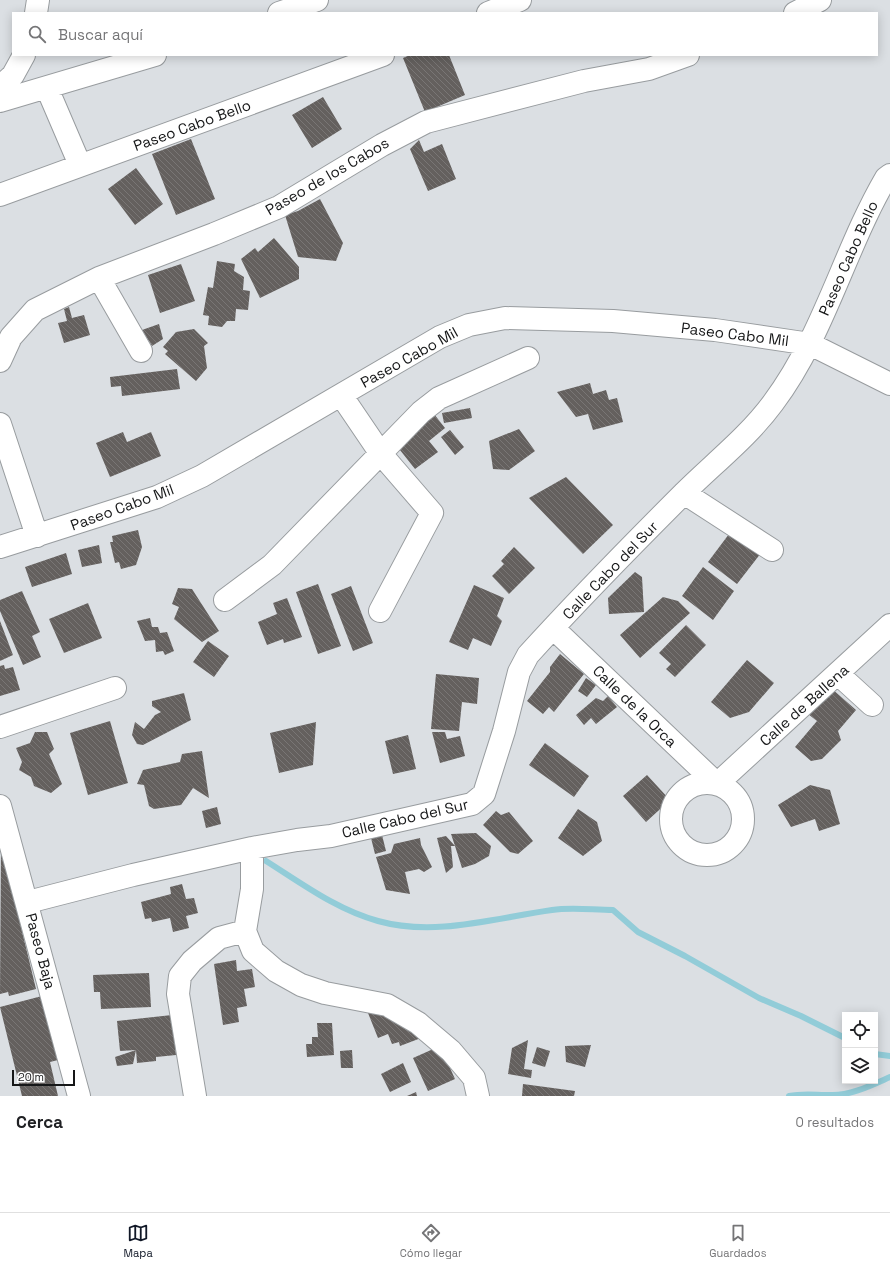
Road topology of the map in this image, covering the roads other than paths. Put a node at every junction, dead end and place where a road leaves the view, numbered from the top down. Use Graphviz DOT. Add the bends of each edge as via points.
graph roads {
  1 [pos="38,0"];
  2 [pos="317,0"];
  3 [pos="520,0"];
  4 [pos="820,0"];
  5 [pos="36,12"];
  6 [pos="282,12"];
  7 [pos="490,12"];
  8 [pos="797,12"];
  9 [pos="23,56"];
  10 [pos="152,56"];
  11 [pos="380,56"];
  12 [pos="685,56"];
  13 [pos="0,87"];
  14 [pos="47,88"];
  15 [pos="0,101"];
  16 [pos="80,165"];
  17 [pos="890,174"];
  18 [pos="0,195"];
  19 [pos="99,278"];
  20 [pos="810,344"];
  21 [pos="141,351"];
  22 [pos="528,358"];
  23 [pos="0,361"];
  24 [pos="890,384"];
  25 [pos="341,395"];
  26 [pos="0,424"];
  27 [pos="381,454"];
  28 [pos="684,493"];
  29 [pos="37,536"];
  30 [pos="0,547"];
  31 [pos="772,550"];
  32 [pos="225,600"];
  33 [pos="380,611"];
  34 [pos="890,625"];
  35 [pos="553,628"];
  36 [pos="838,674"];
  37 [pos="115,688"];
  38 [pos="872,705"];
  39 [pos="0,727"];
  40 [pos="717,784"];
  41 [pos="0,806"];
  42 [pos="252,848"];
  43 [pos="28,902"];
  44 [pos="245,931"];
  45 [pos="79,1096"];
  46 [pos="195,1096"];
  47 [pos="478,1096"];
  1 -- 5 [label="street"];
  2 -- 6 [label="street"];
  3 -- 7 [label="street"];
  4 -- 8 [label="street"];
  9 -- 13 [label="street" via="13,75"];
  10 -- 14 [label="street"];
  11 -- 16 [label="street, Paseo Cabo Bello"];
  12 -- 19 [label="street, Paseo de los Cabos" via="649,69 584,81 426,122 382,144 279,207"];
  14 -- 15 [label="street"];
  14 -- 16 [label="street"];
  16 -- 18 [label="street, Paseo Cabo Bello"];
  17 -- 20 [label="street, Paseo Cabo Bello" via="869,206"];
  19 -- 21 [label="street"];
  19 -- 23 [label="street, Paseo de los Cabos" via="35,310 10,337"];
  20 -- 24 [label="street, Paseo Cabo Mil"];
  20 -- 25 [label="street, Paseo Cabo Mil" via="716,330 613,321 505,318 469,325 440,337"];
  20 -- 28 [label="street, Calle Cabo del Sur" via="773,403 751,429"];
  22 -- 27 [label="street" via="439,398 421,412"];
  25 -- 27 [label="street"];
  25 -- 29 [label="street, Paseo Cabo Mil" via="202,476 164,494"];
  26 -- 29 [label="street"];
  27 -- 32 [label="street" via="272,565"];
  27 -- 33 [label="street" via="432,513"];
  28 -- 31 [label="street"];
  28 -- 35 [label="street, Calle Cabo del Sur"];
  29 -- 30 [label="street, Paseo Cabo Mil"];
  34 -- 36 [label="street, Calle de Ballena"];
  35 -- 40 [label="street, Calle de la Orca"];
  35 -- 42 [label="street, Calle Cabo del Sur" via="528,655 519,672 484,794 472,804 332,836"];
  36 -- 38 [label="street"];
  36 -- 40 [label="street, Calle de Ballena"];
  37 -- 39 [label="street"];
  41 -- 43 [label="street, Paseo Baja"];
  42 -- 43 [label="street, Calle Cabo del Sur"];
  42 -- 44 [label="street" via="252,889"];
  43 -- 45 [label="street, Paseo Baja"];
  44 -- 46 [label="street" via="219,938 192,961 180,976 178,994"];
  44 -- 47 [label="street" via="254,951 276,971 301,985 325,993 388,1005 418,1023 451,1051 474,1078"];
}
